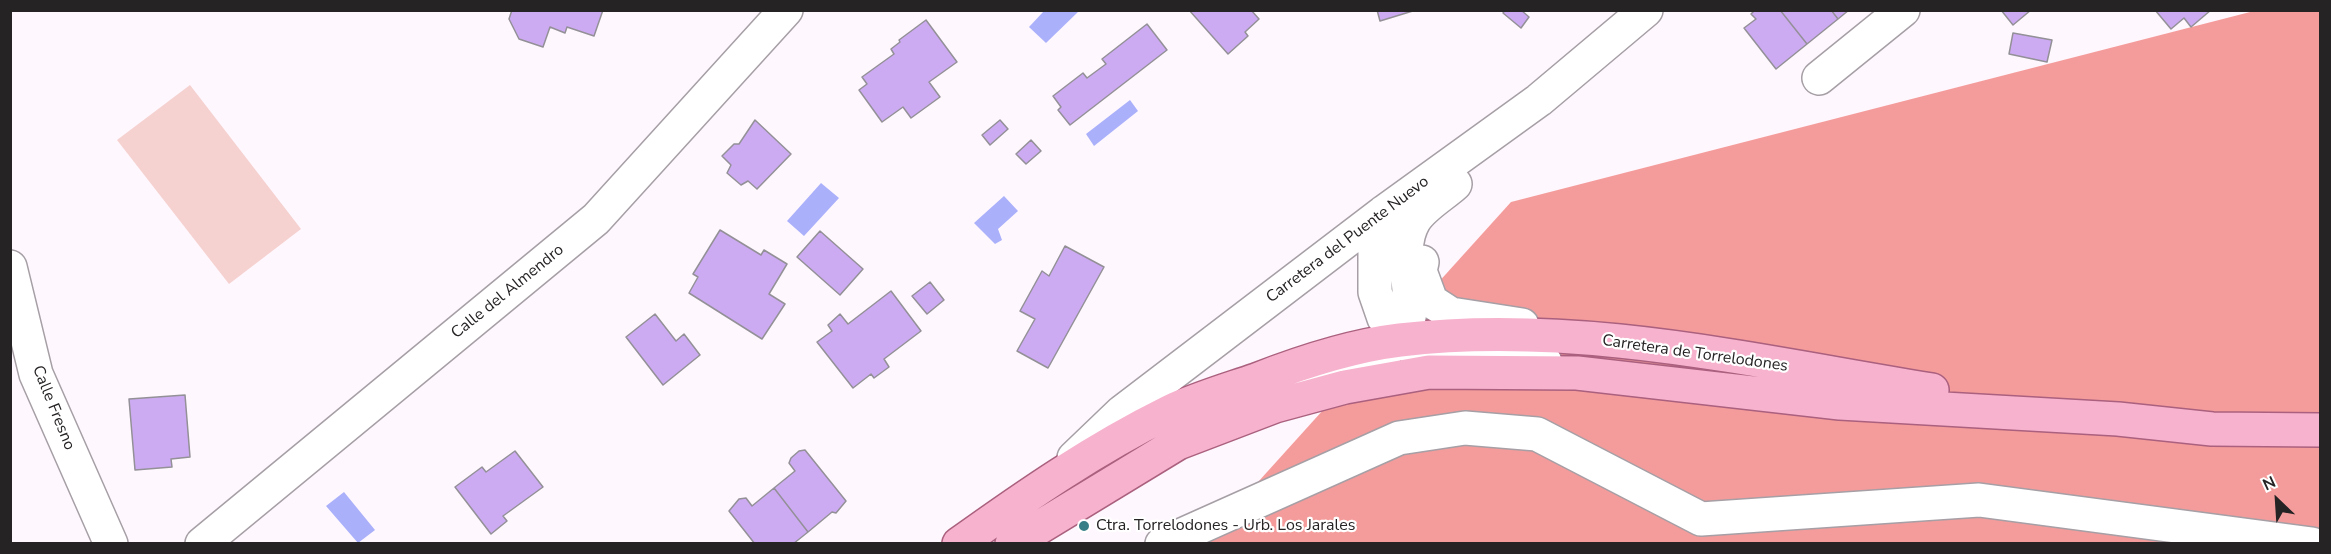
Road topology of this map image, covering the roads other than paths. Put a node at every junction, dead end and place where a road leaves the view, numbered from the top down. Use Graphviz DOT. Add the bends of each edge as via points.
graph roads {
  1 [pos="786,10"];
  2 [pos="1646,10"];
  3 [pos="1903,10"];
  4 [pos="1820,78"];
  5 [pos="1539,100"];
  6 [pos="1452,186"];
  7 [pos="1384,212"];
  8 [pos="10,267"];
  9 [pos="1399,340"];
  10 [pos="1622,340"];
  11 [pos="1577,373"];
  12 [pos="2118,419"];
  13 [pos="2320,430"];
  14 [pos="1178,444"];
  15 [pos="1054,476"];
  16 [pos="111,543"];
  17 [pos="202,543"];
  18 [pos="959,543"];
  19 [pos="1012,543"];
  20 [pos="1162,543"];
  21 [pos="2312,543"];
  1 -- 17 [label="street, Calle del Almendro" via="596,219"];
  2 -- 5 [label="street, Carretera del Puente Nuevo"];
  3 -- 4 [label="street"];
  5 -- 6 [label="street"];
  5 -- 7 [label="street, Carretera del Puente Nuevo"];
  6 -- 9 [label="street" via="1414,220 1404,251 1411,311"];
  6 -- 10 [label="street" via="1430,222 1420,271 1431,301 1451,314"];
  7 -- 9 [label="street" via="1375,244 1375,292 1384,318"];
  7 -- 15 [label="street, Carretera del Puente Nuevo" via="1122,412"];
  8 -- 16 [label="street, Calle Fresno" via="36,374"];
  9 -- 10 [label="main road, Carretera de Torrelodones" via="1482,336"];
  9 -- 11 [label="street" via="1419,352 1529,357"];
  9 -- 14 [label="street" via="1363,362 1235,403"];
  9 -- 15 [label="main road, Carretera de Torrelodones" via="1339,352 1170,411"];
  10 -- 12 [label="main road, Carretera de Torrelodones"];
  11 -- 12 [label="main road, Carretera de Torrelodones" via="1840,403"];
  11 -- 14 [label="main road, Carretera de Torrelodones" via="1430,372 1355,385 1275,406"];
  12 -- 13 [label="main road, Carretera de Torrelodones" via="2212,429"];
  14 -- 19 [label="main road, Carretera de Torrelodones"];
  15 -- 18 [label="main road, Carretera de Torrelodones"];
  20 -- 21 [label="street" via="1399,438 1465,428 1537,434 1701,519 1979,500"];
}
